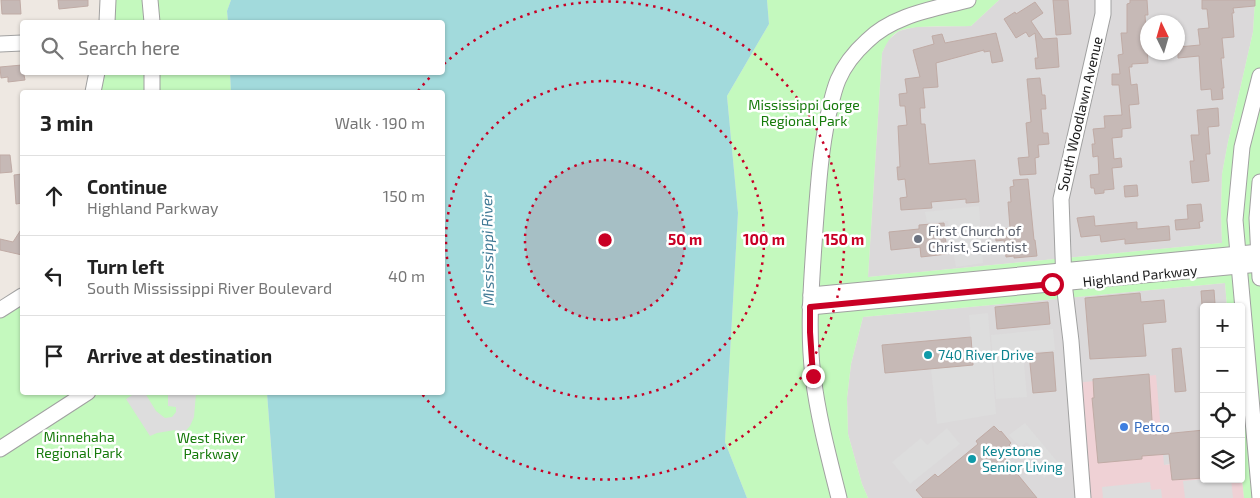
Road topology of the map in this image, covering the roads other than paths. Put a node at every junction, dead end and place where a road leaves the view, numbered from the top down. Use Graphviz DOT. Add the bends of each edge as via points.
graph roads {
  1 [pos="108,0"];
  2 [pos="150,0"];
  3 [pos="968,0"];
  4 [pos="1103,0"];
  5 [pos="107,20"];
  6 [pos="152,20"];
  7 [pos="20,42"];
  8 [pos="0,44"];
  9 [pos="96,75"];
  10 [pos="152,75"];
  11 [pos="1260,76"];
  12 [pos="93,90"];
  13 [pos="152,90"];
  14 [pos="1257,96"];
  15 [pos="1260,182"];
  16 [pos="1259,258"];
  17 [pos="1238,260"];
  18 [pos="1064,276"];
  19 [pos="1260,278"];
  20 [pos="20,297"];
  21 [pos="810,301"];
  22 [pos="0,310"];
  23 [pos="83,395"];
  24 [pos="1256,422"];
  25 [pos="0,449"];
  26 [pos="838,498"];
  27 [pos="1083,498"];
  28 [pos="1260,498"];
  1 -- 5 [label="street"];
  2 -- 6 [label="street"];
  3 -- 21 [label="street" via="889,25 867,40 838,78 821,159"];
  4 -- 18 [label="street, South Woodlawn Avenue" via="1103,14 1061,199"];
  7 -- 8 [label="street"];
  9 -- 12 [label="street"];
  10 -- 13 [label="street"];
  11 -- 14 [label="street"];
  14 -- 17 [label="street" via="1242,148 1237,187"];
  15 -- 16 [label="street" via="1257,218"];
  16 -- 17 [label="street, Highland Parkway"];
  16 -- 19 [label="street"];
  17 -- 18 [label="street, Highland Parkway"];
  17 -- 24 [label="street"];
  18 -- 21 [label="street, Highland Parkway"];
  18 -- 27 [label="street, South Woodlawn Avenue"];
  20 -- 22 [label="street"];
  21 -- 26 [label="street" via="813,376"];
  23 -- 25 [label="street"];
  24 -- 28 [label="street"];
}
